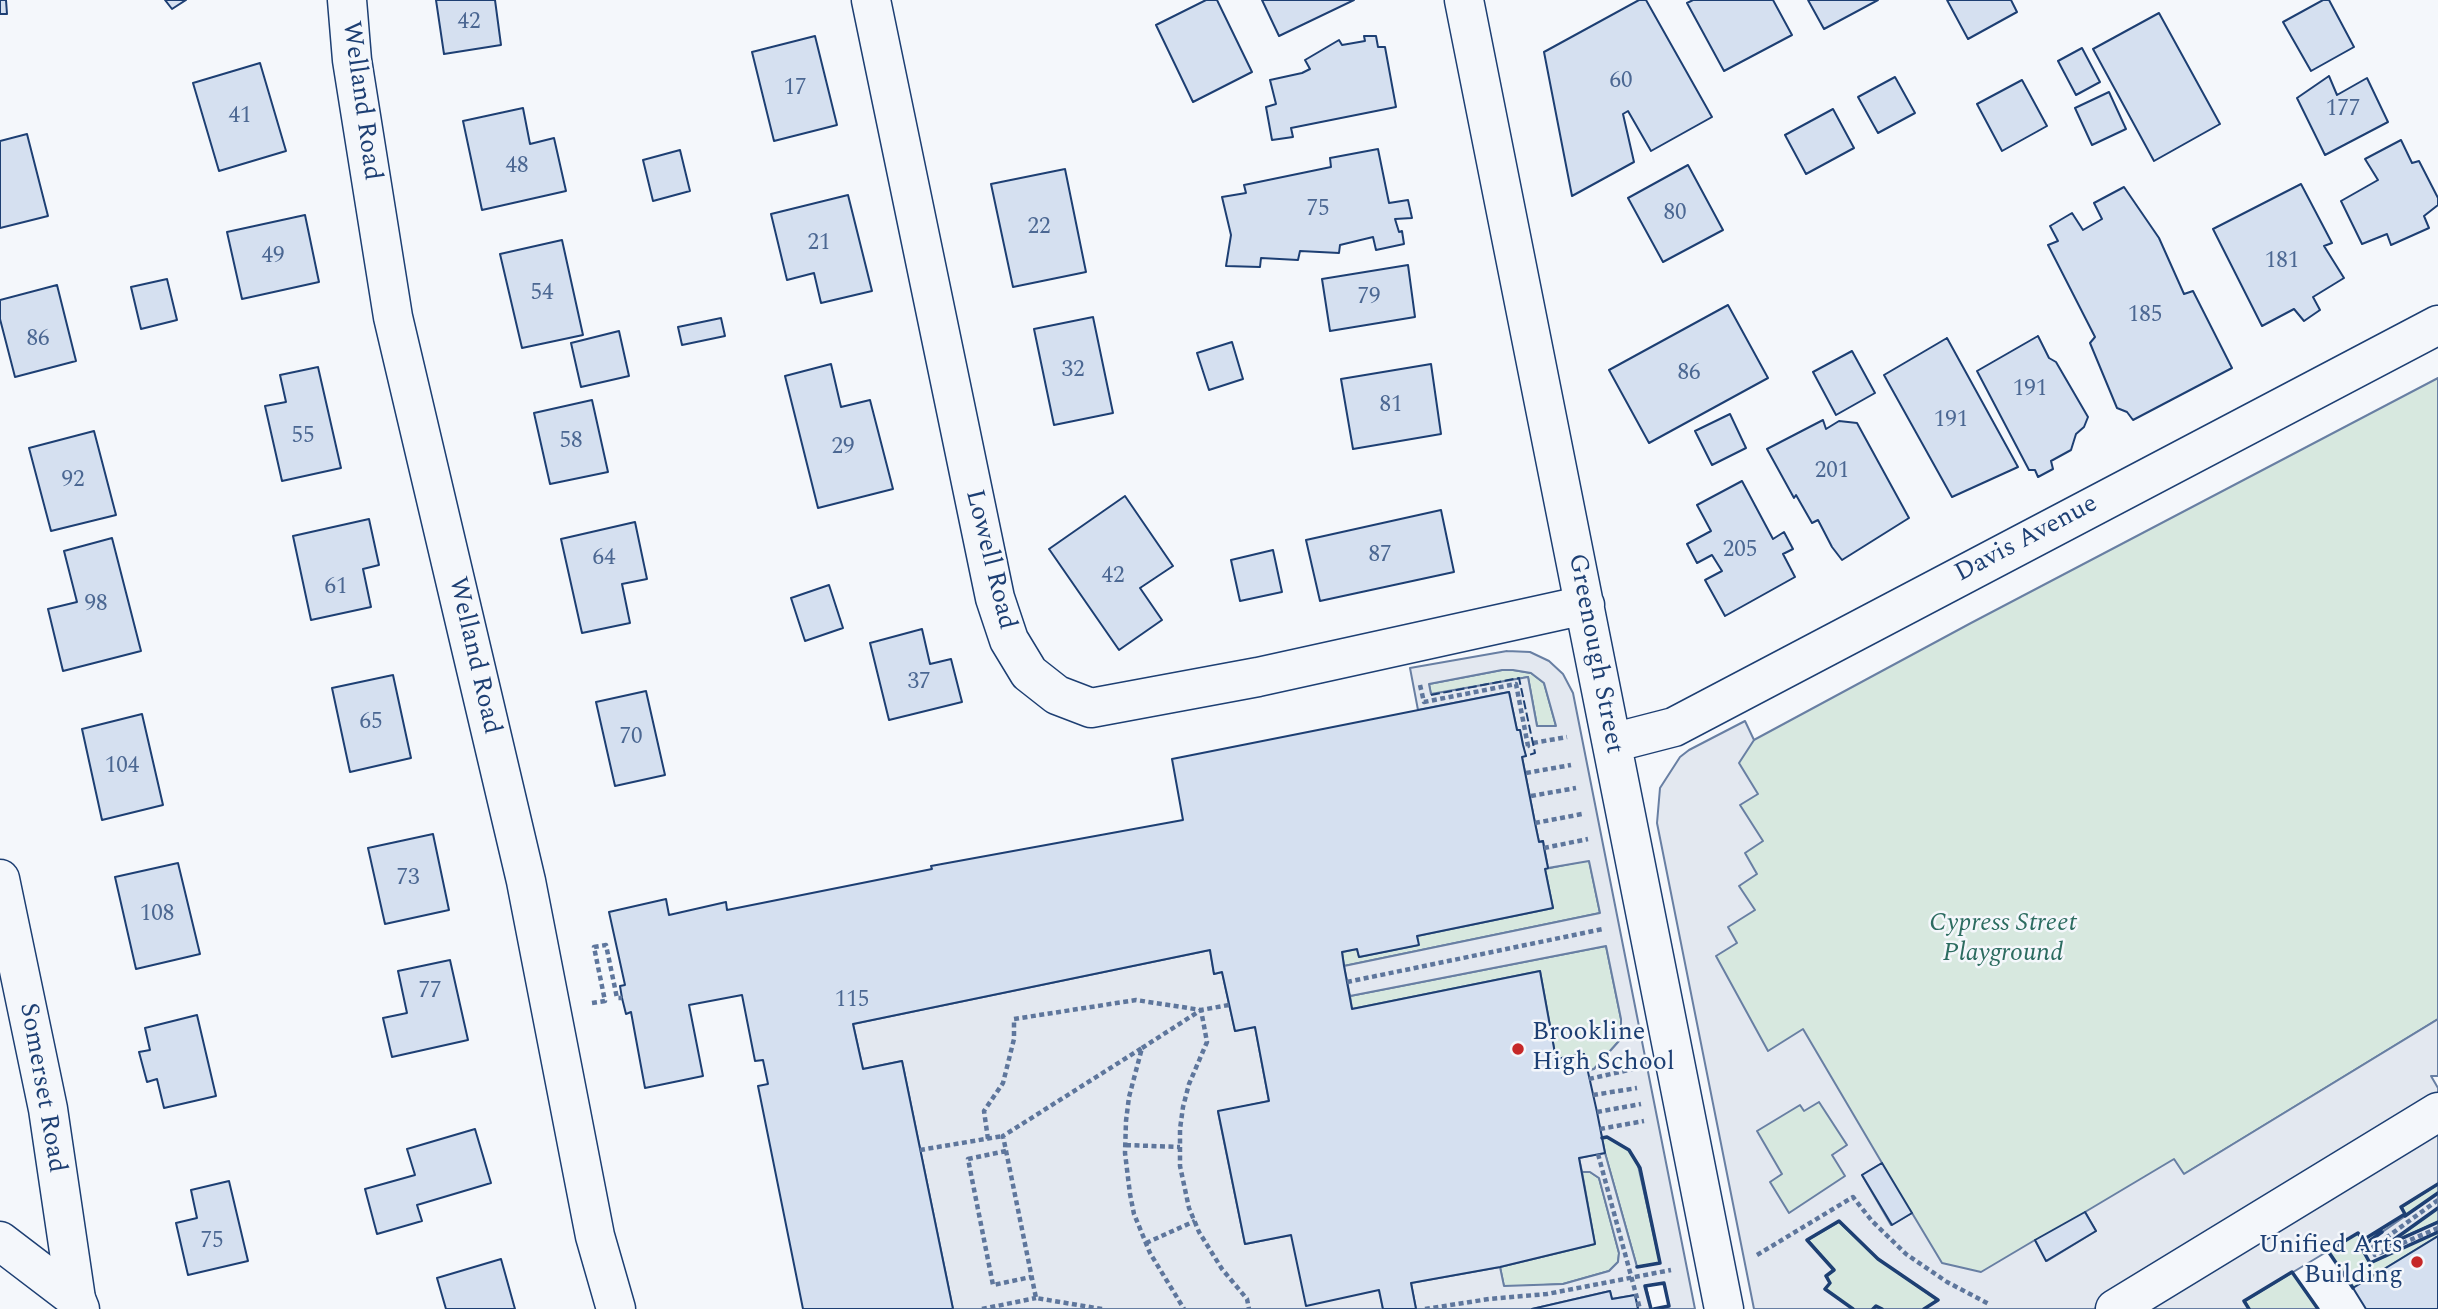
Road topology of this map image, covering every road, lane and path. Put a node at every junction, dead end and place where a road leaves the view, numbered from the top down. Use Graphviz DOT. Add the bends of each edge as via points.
graph roads {
  1 [pos="347,0"];
  2 [pos="871,0"];
  3 [pos="1464,0"];
  4 [pos="2438,324"];
  5 [pos="1585,605"];
  6 [pos="1419,677"];
  7 [pos="1558,738"];
  8 [pos="1533,743"];
  9 [pos="1612,743"];
  10 [pos="1524,747"];
  11 [pos="1564,766"];
  12 [pos="1525,773"];
  13 [pos="1568,790"];
  14 [pos="1531,796"];
  15 [pos="1574,816"];
  16 [pos="1535,823"];
  17 [pos="1578,841"];
  18 [pos="1544,848"];
  19 [pos="0,879"];
  20 [pos="1611,927"];
  21 [pos="1347,982"];
  22 [pos="605,1000"];
  23 [pos="588,1003"];
  24 [pos="1229,1005"];
  25 [pos="1201,1010"];
  26 [pos="1142,1048"];
  27 [pos="1638,1068"];
  28 [pos="1589,1079"];
  29 [pos="1641,1087"];
  30 [pos="1593,1095"];
  31 [pos="1644,1103"];
  32 [pos="1597,1112"];
  33 [pos="2438,1112"];
  34 [pos="1647,1120"];
  35 [pos="1600,1129"];
  36 [pos="1003,1136"];
  37 [pos="988,1139"];
  38 [pos="1126,1145"];
  39 [pos="1180,1147"];
  40 [pos="920,1150"];
  41 [pos="1006,1150"];
  42 [pos="1598,1154"];
  43 [pos="2438,1200"];
  44 [pos="1195,1221"];
  45 [pos="2438,1228"];
  46 [pos="0,1241"];
  47 [pos="1146,1243"];
  48 [pos="1752,1258"];
  49 [pos="1663,1272"];
  50 [pos="1632,1277"];
  51 [pos="1031,1278"];
  52 [pos="1036,1298"];
  53 [pos="1022,1301"];
  54 [pos="78,1304"];
  55 [pos="1989,1304"];
  56 [pos="616,1309"];
  57 [pos="982,1309"];
  58 [pos="1023,1309"];
  59 [pos="1102,1309"];
  60 [pos="1184,1309"];
  61 [pos="1249,1309"];
  62 [pos="1425,1309"];
  63 [pos="1640,1309"];
  64 [pos="1724,1309"];
  65 [pos="2115,1309"];
  1 -- 56 [label="street, Welland Road" via="352,60 393,317 526,881 595,1236"];
  2 -- 5 [label="street, Lowell Road" via="995,598 1009,640 1029,673 1057,695 1091,708 1258,677"];
  3 -- 5 [label="street, Greenough Street"];
  4 -- 9 [label="street, Davis Avenue" via="1674,727"];
  5 -- 9 [label="street, Greenough Street"];
  6 -- 10 [label="path" via="1424,702 1516,684 1528,746"];
  7 -- 8 [label="path"];
  9 -- 64 [label="street, Greenough Street"];
  11 -- 12 [label="path"];
  13 -- 14 [label="path"];
  15 -- 16 [label="path"];
  17 -- 18 [label="path"];
  19 -- 54 [label="street, Somerset Road" via="48,1109"];
  20 -- 21 [label="path"];
  22 -- 22 [label="path" via="594,947 606,945 620,998"];
  22 -- 23 [label="path"];
  24 -- 25 [label="path"];
  25 -- 26 [label="path"];
  25 -- 37 [label="path" via="1136,1000 1014,1019 1003,1083 984,1111"];
  25 -- 39 [label="path" via="1207,1042 1183,1107"];
  26 -- 36 [label="path"];
  26 -- 38 [label="path" via="1129,1097"];
  27 -- 28 [label="path"];
  29 -- 30 [label="path"];
  31 -- 32 [label="path"];
  33 -- 65 [label="street"];
  34 -- 35 [label="path"];
  36 -- 37 [label="path"];
  36 -- 41 [label="path"];
  37 -- 40 [label="path"];
  38 -- 39 [label="path"];
  38 -- 47 [label="path" via="1130,1195"];
  39 -- 44 [label="path" via="1180,1166"];
  41 -- 51 [label="path"];
  41 -- 51 [label="path" via="968,1159 993,1285"];
  42 -- 50 [label="path"];
  43 -- 45 [label="path" via="2372,1248 2375,1255"];
  44 -- 47 [label="path"];
  44 -- 61 [label="path" via="1211,1252 1247,1299"];
  46 -- 54 [label="street"];
  47 -- 60 [label="path"];
  48 -- 55 [label="path" via="1853,1197 1906,1254"];
  49 -- 50 [label="path"];
  50 -- 62 [label="path" via="1547,1294"];
  50 -- 63 [label="path"];
  51 -- 52 [label="path"];
  52 -- 53 [label="path"];
  52 -- 59 [label="path"];
  53 -- 57 [label="path"];
  53 -- 58 [label="path"];
}
